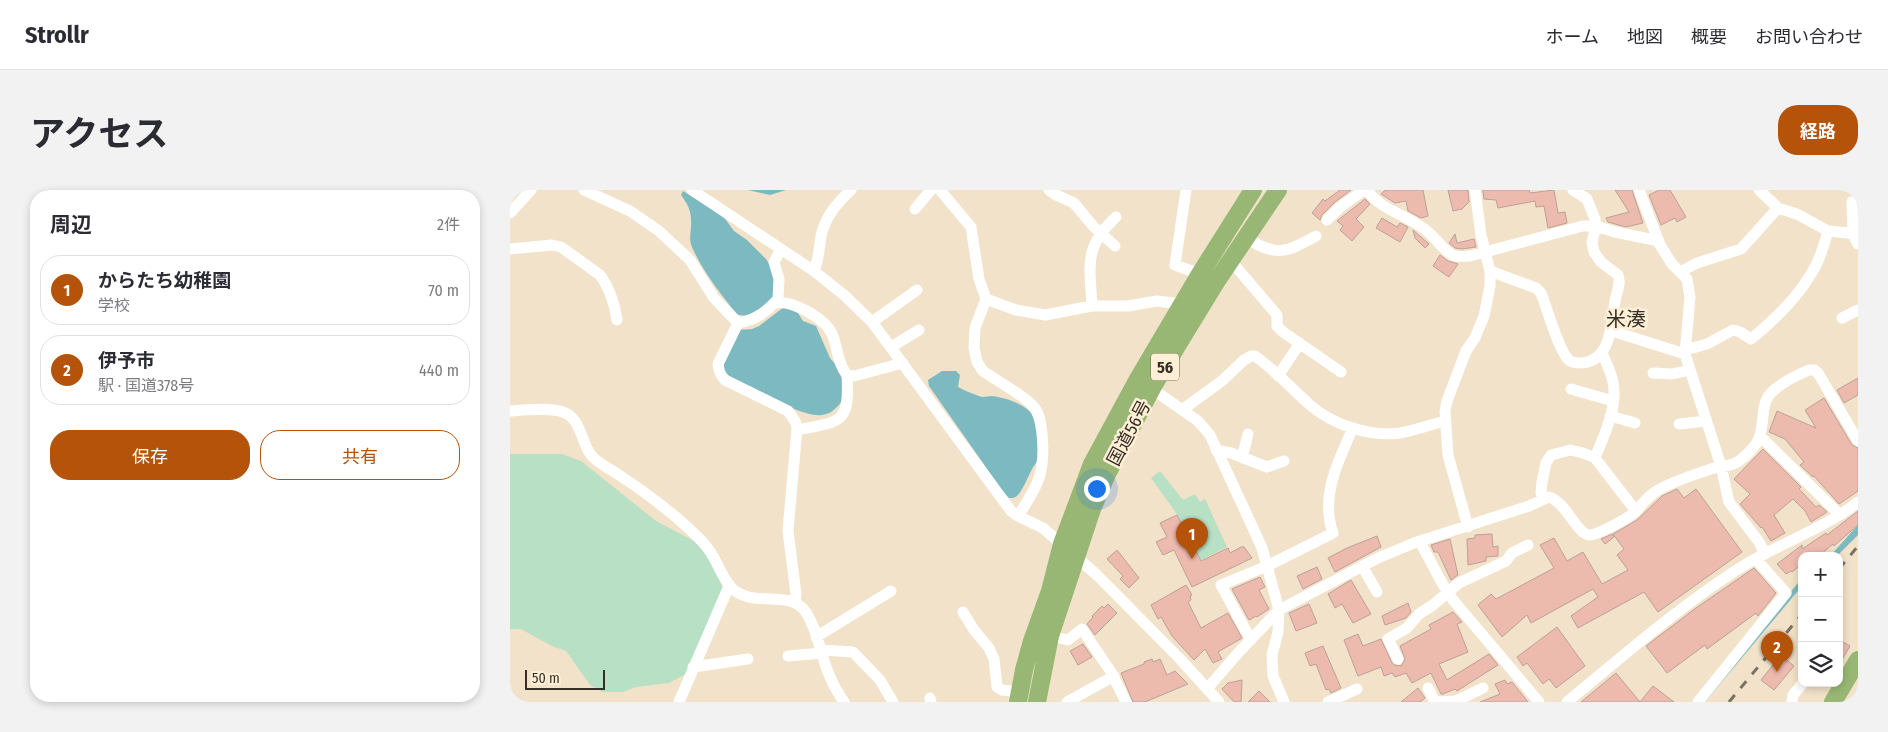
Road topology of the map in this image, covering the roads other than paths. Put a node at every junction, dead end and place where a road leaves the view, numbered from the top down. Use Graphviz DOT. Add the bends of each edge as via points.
graph roads {
  1 [pos="531,190"];
  2 [pos="584,190"];
  3 [pos="692,190"];
  4 [pos="851,190"];
  5 [pos="1049,190"];
  6 [pos="1186,190"];
  7 [pos="1254,190"];
  8 [pos="1366,190"];
  9 [pos="1475,190"];
  10 [pos="1573,190"];
  11 [pos="1639,190"];
  12 [pos="1759,190"];
  13 [pos="942,191"];
  14 [pos="1275,195"];
  15 [pos="1858,201"];
  16 [pos="1778,208"];
  17 [pos="915,209"];
  18 [pos="510,213"];
  19 [pos="1116,217"];
  20 [pos="1327,220"];
  21 [pos="1596,226"];
  22 [pos="1828,231"];
  23 [pos="1100,232"];
  24 [pos="1316,236"];
  25 [pos="1246,238"];
  26 [pos="1856,239"];
  27 [pos="1659,241"];
  28 [pos="1115,246"];
  29 [pos="510,249"];
  30 [pos="781,249"];
  31 [pos="1486,251"];
  32 [pos="1231,261"];
  33 [pos="814,271"];
  34 [pos="1490,271"];
  35 [pos="1680,272"];
  36 [pos="1200,274"];
  37 [pos="917,290"];
  38 [pos="986,299"];
  39 [pos="775,303"];
  40 [pos="1182,304"];
  41 [pos="1092,306"];
  42 [pos="1858,310"];
  43 [pos="1842,318"];
  44 [pos="616,320"];
  45 [pos="872,322"];
  46 [pos="738,323"];
  47 [pos="919,330"];
  48 [pos="1612,331"];
  49 [pos="1300,343"];
  50 [pos="891,347"];
  51 [pos="1685,352"];
  52 [pos="1602,353"];
  53 [pos="903,363"];
  54 [pos="1690,370"];
  55 [pos="1340,372"];
  56 [pos="1653,373"];
  57 [pos="847,375"];
  58 [pos="1278,376"];
  59 [pos="1145,384"];
  60 [pos="1571,389"];
  61 [pos="1613,402"];
  62 [pos="510,410"];
  63 [pos="1182,410"];
  64 [pos="1610,416"];
  65 [pos="1706,421"];
  66 [pos="1445,422"];
  67 [pos="1635,423"];
  68 [pos="1679,424"];
  69 [pos="1353,428"];
  70 [pos="797,430"];
  71 [pos="1248,434"];
  72 [pos="1760,436"];
  73 [pos="1858,441"];
  74 [pos="1216,450"];
  75 [pos="1242,458"];
  76 [pos="1595,458"];
  77 [pos="1284,460"];
  78 [pos="1721,466"];
  79 [pos="1543,498"];
  80 [pos="1858,502"];
  81 [pos="1636,510"];
  82 [pos="1840,514"];
  83 [pos="1018,516"];
  84 [pos="1468,527"];
  85 [pos="1420,542"];
  86 [pos="1062,544"];
  87 [pos="1528,545"];
  88 [pos="1076,556"];
  89 [pos="1761,556"];
  90 [pos="1267,566"];
  91 [pos="1362,566"];
  92 [pos="729,586"];
  93 [pos="891,591"];
  94 [pos="1376,592"];
  95 [pos="1448,593"];
  96 [pos="795,603"];
  97 [pos="1279,610"];
  98 [pos="963,612"];
  99 [pos="1050,636"];
  100 [pos="816,637"];
  101 [pos="1251,640"];
  102 [pos="821,652"];
  103 [pos="788,656"];
  104 [pos="748,659"];
  105 [pos="1398,659"];
  106 [pos="1858,660"];
  107 [pos="693,668"];
  108 [pos="1114,676"];
  109 [pos="1843,678"];
  110 [pos="1800,687"];
  111 [pos="1839,687"];
  112 [pos="1428,688"];
  113 [pos="1483,688"];
  114 [pos="1207,689"];
  115 [pos="1357,689"];
  116 [pos="1019,697"];
  117 [pos="680,702"];
  118 [pos="844,702"];
  119 [pos="893,702"];
  120 [pos="1037,702"];
  121 [pos="1067,702"];
  122 [pos="1126,702"];
  123 [pos="1218,702"];
  124 [pos="1284,702"];
  125 [pos="1328,702"];
  126 [pos="1436,702"];
  127 [pos="1539,702"];
  128 [pos="1567,702"];
  129 [pos="1698,702"];
  130 [pos="1792,702"];
  131 [pos="1833,702"];
  1 -- 18 [label="street"];
  2 -- 46 [label="street" via="630,211 659,231 690,260 714,298"];
  3 -- 30 [label="street"];
  4 -- 33 [label="street" via="829,216"];
  5 -- 23 [label="street" via="1074,203"];
  6 -- 36 [label="street" via="1175,265"];
  7 -- 14 [label="street"];
  7 -- 36 [label="highway, 国道56号 / 56"];
  8 -- 20 [label="street"];
  8 -- 31 [label="street" via="1378,203 1429,232 1455,256"];
  9 -- 31 [label="street"];
  10 -- 21 [label="street" via="1590,202"];
  11 -- 27 [label="street"];
  12 -- 16 [label="street"];
  13 -- 17 [label="street"];
  13 -- 38 [label="street" via="971,227 979,279"];
  14 -- 25 [label="highway, 国道56号 / 56"];
  15 -- 26 [label="street" via="1852,202"];
  16 -- 22 [label="street"];
  16 -- 35 [label="street" via="1741,249"];
  19 -- 23 [label="street"];
  21 -- 27 [label="street"];
  21 -- 31 [label="street" via="1583,226"];
  21 -- 48 [label="street" via="1592,242 1594,252 1618,275 1620,282"];
  22 -- 26 [label="street" via="1848,233"];
  22 -- 51 [label="street" via="1808,280 1769,324 1751,339 1733,330"];
  23 -- 28 [label="street"];
  23 -- 41 [label="street" via="1089,261"];
  24 -- 25 [label="street" via="1275,251 1264,249"];
  25 -- 32 [label="highway, 国道56号 / 56"];
  27 -- 35 [label="street"];
  29 -- 44 [label="street" via="552,246 566,250 600,275"];
  30 -- 33 [label="street"];
  30 -- 39 [label="street" via="774,262 780,288"];
  31 -- 34 [label="street"];
  32 -- 49 [label="street" via="1277,315 1277,326"];
  32 -- 59 [label="highway, 国道56号 / 56"];
  33 -- 45 [label="street"];
  34 -- 52 [label="street" via="1542,293 1560,346 1570,361 1586,362"];
  34 -- 66 [label="street" via="1484,316 1466,350 1447,401"];
  35 -- 51 [label="street" via="1687,279 1690,297"];
  36 -- 40 [label="highway, 国道56号 / 56"];
  37 -- 45 [label="street"];
  38 -- 41 [label="street" via="1016,310 1044,315"];
  38 -- 83 [label="street" via="975,328 974,348 978,362 983,370 1034,406 1041,422 1044,462 1041,476"];
  39 -- 46 [label="street" via="763,314"];
  39 -- 57 [label="street" via="792,304 829,329"];
  40 -- 41 [label="street" via="1157,301 1128,306"];
  40 -- 59 [label="highway, 国道56号 / 56"];
  42 -- 43 [label="street"];
  45 -- 50 [label="street"];
  46 -- 70 [label="street" via="718,364 721,376 788,411"];
  47 -- 50 [label="street"];
  48 -- 51 [label="street"];
  48 -- 52 [label="street"];
  49 -- 55 [label="street"];
  49 -- 58 [label="street"];
  50 -- 53 [label="street"];
  51 -- 54 [label="street"];
  52 -- 61 [label="street" via="1613,383"];
  53 -- 57 [label="street"];
  53 -- 83 [label="street" via="1011,511"];
  54 -- 56 [label="street" via="1672,374"];
  54 -- 65 [label="street"];
  57 -- 70 [label="street" via="847,406 840,419"];
  58 -- 63 [label="street" via="1261,360 1251,356"];
  58 -- 69 [label="street" via="1313,407"];
  59 -- 63 [label="street"];
  59 -- 86 [label="highway, 国道56号 / 56" via="1092,464"];
  59 -- 88 [label="highway, 国道56号 / 56" via="1092,509"];
  60 -- 61 [label="street"];
  61 -- 64 [label="street"];
  62 -- 92 [label="street" via="554,410 572,417 592,456 645,492 701,540"];
  63 -- 74 [label="street" via="1210,435"];
  64 -- 67 [label="street"];
  64 -- 76 [label="street"];
  65 -- 68 [label="street"];
  65 -- 78 [label="street"];
  66 -- 69 [label="street" via="1400,433 1383,434"];
  66 -- 84 [label="street" via="1448,455"];
  69 -- 90 [label="street" via="1335,469 1330,490 1329,520 1333,533"];
  70 -- 96 [label="street" via="788,531"];
  71 -- 75 [label="street"];
  72 -- 73 [label="street" via="1770,395 1814,370"];
  72 -- 78 [label="street" via="1739,461"];
  72 -- 82 [label="street"];
  74 -- 75 [label="street"];
  74 -- 90 [label="street" via="1262,548"];
  75 -- 77 [label="street" via="1267,466"];
  76 -- 79 [label="street" via="1570,450 1551,456 1542,474"];
  76 -- 81 [label="street"];
  78 -- 81 [label="street" via="1657,490"];
  78 -- 89 [label="street" via="1729,502 1759,542"];
  79 -- 81 [label="street" via="1555,498 1587,535 1628,517"];
  79 -- 84 [label="street"];
  80 -- 82 [label="street"];
  82 -- 89 [label="street"];
  83 -- 86 [label="street" via="1043,528"];
  84 -- 85 [label="street"];
  85 -- 91 [label="street"];
  85 -- 95 [label="street"];
  86 -- 88 [label="street"];
  86 -- 116 [label="highway, 国道56号 / 56" via="1032,641"];
  87 -- 95 [label="street" via="1512,553 1506,561 1458,583"];
  88 -- 99 [label="highway, 国道56号 / 56"];
  88 -- 114 [label="street"];
  89 -- 128 [label="street" via="1736,570 1654,629"];
  89 -- 129 [label="street" via="1786,594"];
  90 -- 97 [label="street"];
  90 -- 101 [label="street" via="1221,585"];
  91 -- 94 [label="street"];
  91 -- 97 [label="street"];
  92 -- 96 [label="street" via="750,598"];
  92 -- 107 [label="street"];
  93 -- 100 [label="street"];
  95 -- 105 [label="street" via="1419,614 1407,628 1388,638"];
  95 -- 127 [label="street"];
  96 -- 100 [label="street" via="805,611"];
  97 -- 101 [label="street"];
  97 -- 124 [label="street" via="1272,655 1273,676"];
  98 -- 116 [label="street" via="990,648 997,686"];
  99 -- 108 [label="street" via="1068,640 1082,629"];
  99 -- 120 [label="highway, 国道56号 / 56"];
  100 -- 102 [label="street"];
  101 -- 114 [label="street"];
  102 -- 103 [label="street"];
  102 -- 118 [label="street"];
  102 -- 119 [label="street" via="853,652 880,680"];
  104 -- 107 [label="street"];
  106 -- 109 [label="highway"];
  107 -- 117 [label="street"];
  108 -- 121 [label="street"];
  108 -- 122 [label="street"];
  110 -- 130 [label="street"];
  111 -- 131 [label="highway"];
  112 -- 126 [label="street"];
  113 -- 126 [label="street" via="1456,701"];
  114 -- 123 [label="street"];
  115 -- 125 [label="street"];
}
